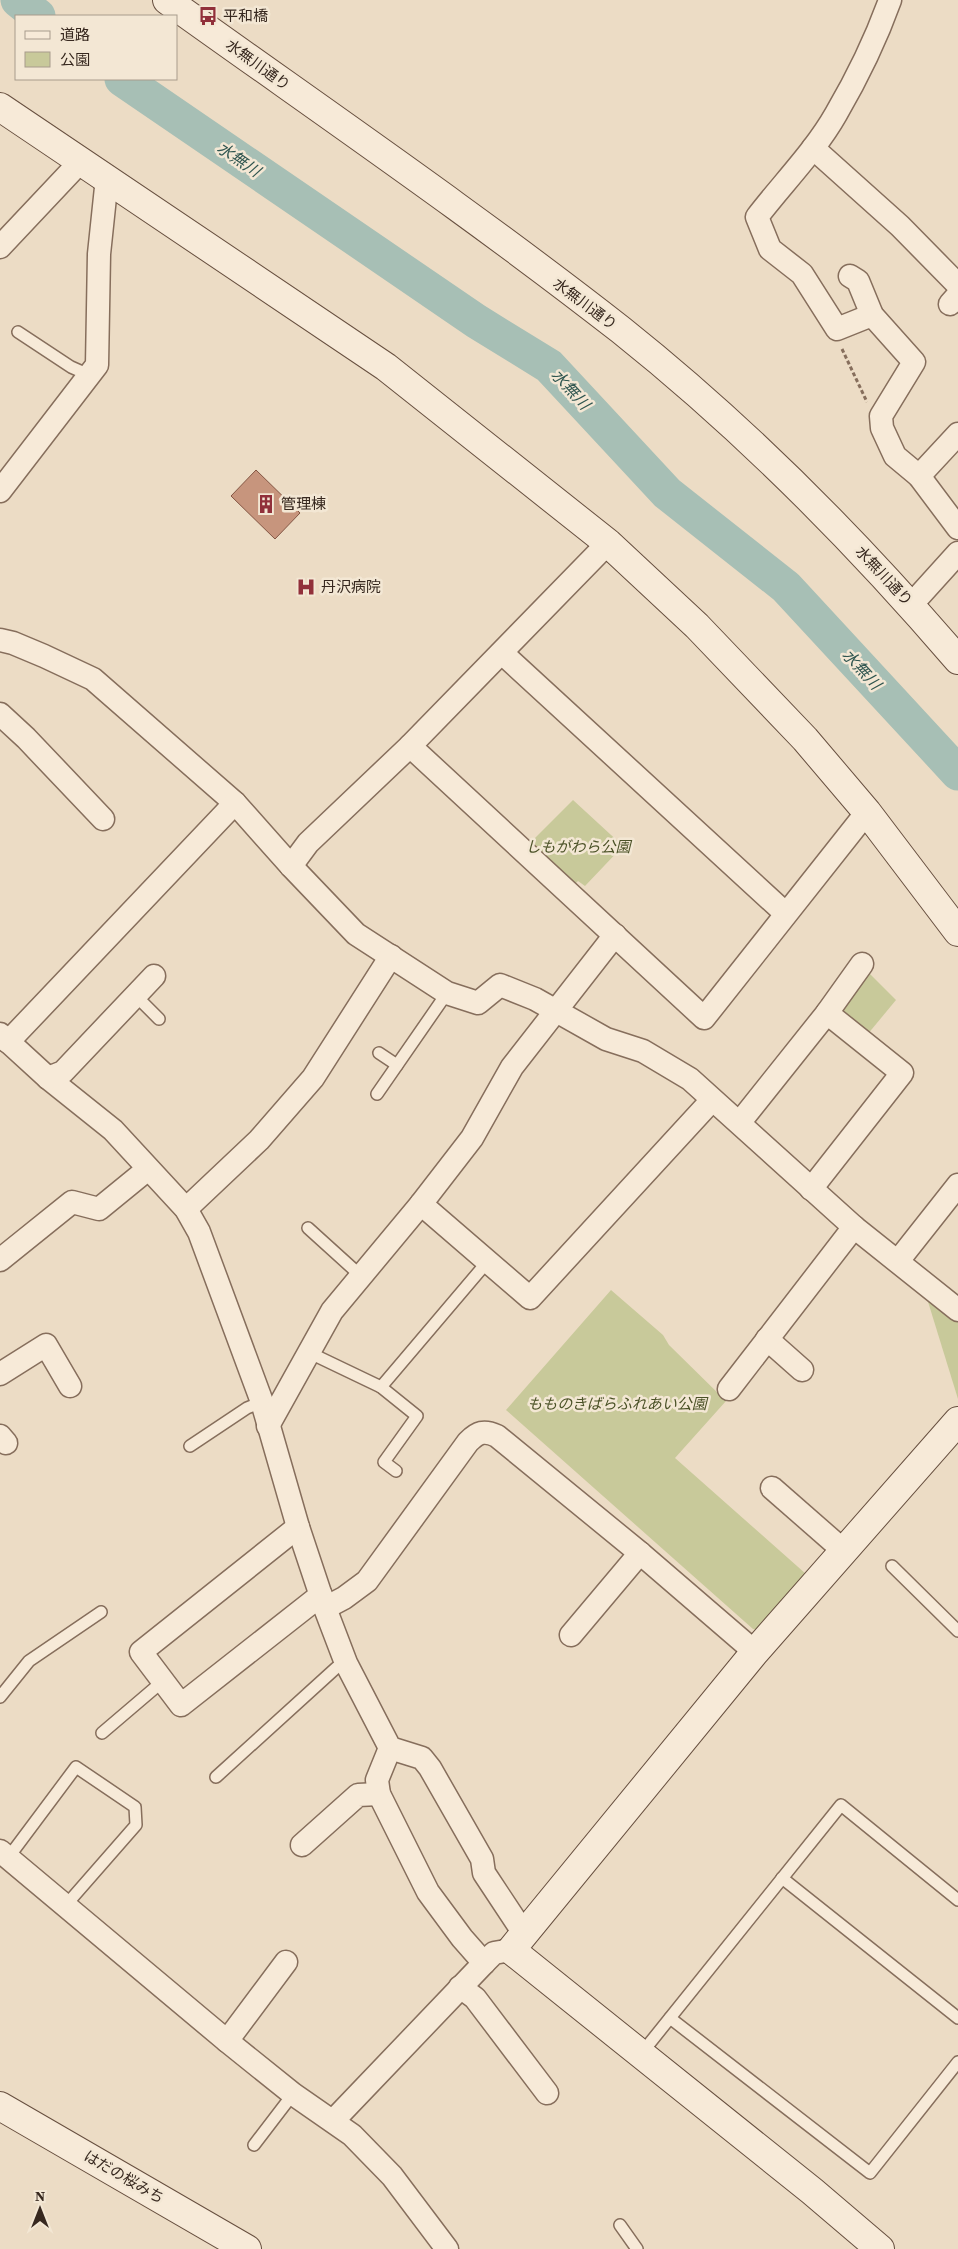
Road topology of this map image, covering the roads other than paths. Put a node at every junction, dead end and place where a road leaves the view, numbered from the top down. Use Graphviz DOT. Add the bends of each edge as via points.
graph roads {
  1 [pos="167,0"];
  2 [pos="890,0"];
  3 [pos="0,108"];
  4 [pos="813,148"];
  5 [pos="81,161"];
  6 [pos="107,178"];
  7 [pos="0,247"];
  8 [pos="850,276"];
  9 [pos="955,295"];
  10 [pos="872,315"];
  11 [pos="18,332"];
  12 [pos="90,375"];
  13 [pos="958,434"];
  14 [pos="919,476"];
  15 [pos="0,491"];
  16 [pos="958,528"];
  17 [pos="608,543"];
  18 [pos="958,553"];
  19 [pos="911,605"];
  20 [pos="0,640"];
  21 [pos="502,653"];
  22 [pos="958,660"];
  23 [pos="0,714"];
  24 [pos="410,746"];
  25 [pos="235,803"];
  26 [pos="867,812"];
  27 [pos="103,819"];
  28 [pos="291,866"];
  29 [pos="786,913"];
  30 [pos="958,932"];
  31 [pos="614,935"];
  32 [pos="391,956"];
  33 [pos="862,964"];
  34 [pos="154,976"];
  35 [pos="447,993"];
  36 [pos="136,996"];
  37 [pos="556,1012"];
  38 [pos="827,1013"];
  39 [pos="159,1020"];
  40 [pos="4,1038"];
  41 [pos="379,1052"];
  42 [pos="397,1065"];
  43 [pos="48,1078"];
  44 [pos="377,1094"];
  45 [pos="712,1100"];
  46 [pos="740,1122"];
  47 [pos="148,1169"];
  48 [pos="958,1185"];
  49 [pos="811,1189"];
  50 [pos="421,1204"];
  51 [pos="186,1209"];
  52 [pos="854,1227"];
  53 [pos="308,1228"];
  54 [pos="0,1260"];
  55 [pos="488,1261"];
  56 [pos="898,1261"];
  57 [pos="361,1276"];
  58 [pos="958,1310"];
  59 [pos="767,1339"];
  60 [pos="310,1353"];
  61 [pos="802,1370"];
  62 [pos="0,1374"];
  63 [pos="70,1386"];
  64 [pos="381,1387"];
  65 [pos="729,1388"];
  66 [pos="262,1402"];
  67 [pos="958,1421"];
  68 [pos="268,1426"];
  69 [pos="190,1446"];
  70 [pos="396,1471"];
  71 [pos="772,1488"];
  72 [pos="298,1527"];
  73 [pos="844,1552"];
  74 [pos="640,1553"];
  75 [pos="892,1566"];
  76 [pos="323,1601"];
  77 [pos="101,1612"];
  78 [pos="958,1631"];
  79 [pos="571,1635"];
  80 [pos="755,1652"];
  81 [pos="346,1663"];
  82 [pos="163,1681"];
  83 [pos="0,1697"];
  84 [pos="102,1733"];
  85 [pos="390,1748"];
  86 [pos="216,1777"];
  87 [pos="379,1794"];
  88 [pos="302,1844"];
  89 [pos="4,1854"];
  90 [pos="782,1878"];
  91 [pos="958,1900"];
  92 [pos="66,1905"];
  93 [pos="518,1942"];
  94 [pos="286,1962"];
  95 [pos="484,1963"];
  96 [pos="460,1987"];
  97 [pos="670,2018"];
  98 [pos="958,2018"];
  99 [pos="227,2042"];
  100 [pos="641,2054"];
  101 [pos="958,2062"];
  102 [pos="547,2093"];
  103 [pos="293,2094"];
  104 [pos="0,2106"];
  105 [pos="333,2121"];
  106 [pos="254,2145"];
  107 [pos="620,2225"];
  108 [pos="247,2249"];
  109 [pos="447,2249"];
  110 [pos="636,2249"];
  111 [pos="880,2249"];
  1 -- 19 [label="street, 水無川通り" via="507,244 622,331 719,414 836,524"];
  2 -- 4 [label="street" via="880,28 836,114"];
  3 -- 5 [label="street"];
  4 -- 9 [label="street" via="900,226"];
  4 -- 10 [label="street" via="757,217 770,249 802,274 837,329"];
  5 -- 6 [label="street"];
  5 -- 7 [label="street"];
  6 -- 12 [label="street" via="99,254 97,365"];
  6 -- 17 [label="street" via="386,367"];
  8 -- 10 [label="street" via="858,281"];
  10 -- 14 [label="street" via="914,362 881,416 882,428 895,456"];
  11 -- 12 [label="lane" via="71,367"];
  12 -- 15 [label="street"];
  13 -- 14 [label="street"];
  14 -- 16 [label="street"];
  17 -- 21 [label="street"];
  17 -- 26 [label="street" via="704,633 805,739"];
  18 -- 19 [label="street"];
  19 -- 22 [label="street, 水無川通り"];
  20 -- 25 [label="street" via="93,679"];
  21 -- 24 [label="street"];
  21 -- 29 [label="street"];
  23 -- 27 [label="street"];
  24 -- 28 [label="street" via="308,843"];
  24 -- 31 [label="street"];
  25 -- 28 [label="street"];
  25 -- 40 [label="street"];
  26 -- 29 [label="street"];
  26 -- 30 [label="street"];
  28 -- 32 [label="street" via="356,934"];
  29 -- 31 [label="street" via="704,1018"];
  31 -- 37 [label="street"];
  32 -- 35 [label="street"];
  32 -- 51 [label="street" via="313,1078 259,1140"];
  33 -- 38 [label="street"];
  34 -- 36 [label="street"];
  35 -- 37 [label="street" via="478,1003 500,985 535,999"];
  35 -- 42 [label="lane"];
  36 -- 39 [label="lane"];
  36 -- 43 [label="street" via="63,1072"];
  37 -- 45 [label="street" via="606,1038 643,1051 690,1079"];
  37 -- 50 [label="street" via="512,1067 472,1138"];
  38 -- 46 [label="street"];
  38 -- 49 [label="street" via="902,1073"];
  40 -- 43 [label="street"];
  41 -- 42 [label="lane"];
  42 -- 44 [label="lane"];
  43 -- 47 [label="street" via="114,1130"];
  45 -- 46 [label="street"];
  45 -- 55 [label="street" via="530,1298"];
  46 -- 49 [label="street"];
  47 -- 51 [label="street"];
  47 -- 54 [label="street" via="99,1209 72,1202"];
  48 -- 56 [label="street"];
  49 -- 52 [label="street"];
  50 -- 55 [label="street"];
  50 -- 57 [label="street"];
  51 -- 66 [label="street" via="199,1232"];
  52 -- 56 [label="street"];
  52 -- 59 [label="street"];
  53 -- 57 [label="lane"];
  55 -- 64 [label="lane"];
  56 -- 58 [label="street"];
  57 -- 60 [label="street" via="332,1311"];
  59 -- 61 [label="street"];
  59 -- 65 [label="street" via="742,1357"];
  60 -- 64 [label="lane"];
  60 -- 68 [label="street"];
  62 -- 63 [label="street" via="46,1345"];
  64 -- 70 [label="lane" via="417,1416 384,1462"];
  66 -- 68 [label="street"];
  66 -- 69 [label="lane" via="247,1408"];
  67 -- 73 [label="street"];
  68 -- 72 [label="street"];
  71 -- 73 [label="street"];
  72 -- 76 [label="street"];
  72 -- 82 [label="street" via="141,1652"];
  73 -- 80 [label="street"];
  74 -- 76 [label="street" via="487,1431 478,1433 468,1442 367,1581 344,1598"];
  74 -- 79 [label="street"];
  74 -- 80 [label="street"];
  75 -- 78 [label="lane"];
  76 -- 81 [label="street"];
  76 -- 82 [label="street" via="181,1706"];
  77 -- 83 [label="lane" via="28,1661"];
  80 -- 93 [label="street"];
  81 -- 85 [label="street"];
  81 -- 86 [label="lane" via="336,1668"];
  82 -- 84 [label="lane"];
  85 -- 87 [label="street" via="377,1780"];
  85 -- 93 [label="street" via="422,1758 430,1768 482,1858 484,1872"];
  87 -- 88 [label="street" via="358,1795"];
  87 -- 95 [label="street" via="428,1892"];
  89 -- 92 [label="street"];
  89 -- 92 [label="lane" via="76,1767 134,1807 136,1825"];
  90 -- 91 [label="lane" via="841,1805"];
  90 -- 97 [label="lane"];
  90 -- 98 [label="lane"];
  92 -- 99 [label="street"];
  93 -- 95 [label="street" via="494,1953"];
  93 -- 100 [label="street"];
  94 -- 99 [label="street"];
  95 -- 96 [label="street"];
  96 -- 102 [label="street" via="475,1998"];
  96 -- 105 [label="street"];
  97 -- 100 [label="lane"];
  97 -- 101 [label="lane" via="870,2173"];
  99 -- 103 [label="street"];
  100 -- 111 [label="street"];
  103 -- 105 [label="street"];
  103 -- 106 [label="lane"];
  104 -- 108 [label="street, はだの桜みち"];
  105 -- 109 [label="street" via="352,2135 392,2176"];
  107 -- 110 [label="lane"];
}
